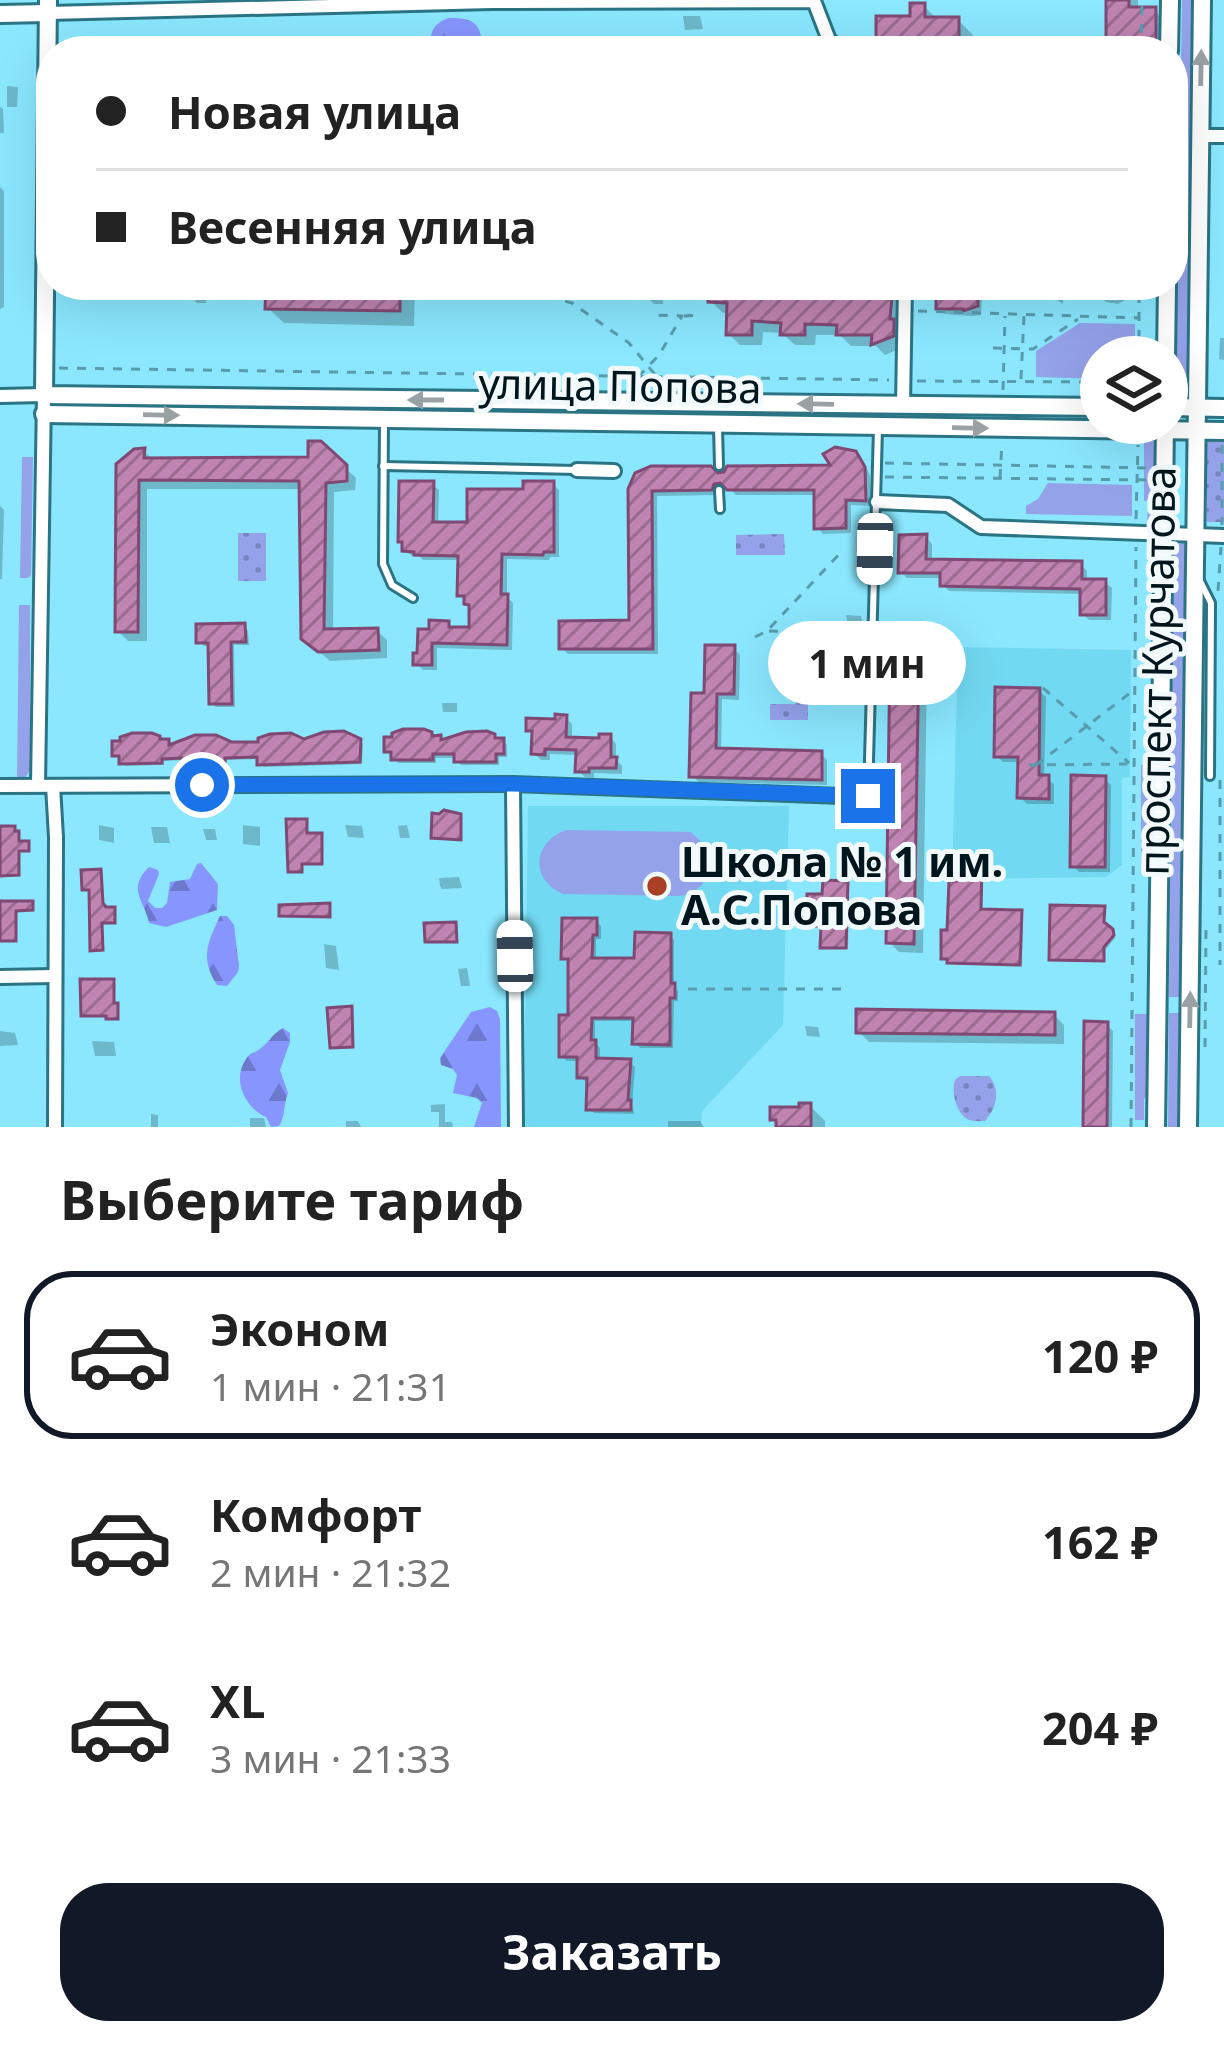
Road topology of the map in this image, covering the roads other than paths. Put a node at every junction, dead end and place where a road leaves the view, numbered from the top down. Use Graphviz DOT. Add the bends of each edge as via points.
graph roads {
  1 [pos="1170,0"];
  2 [pos="1202,0"];
  3 [pos="493,1"];
  4 [pos="48,7"];
  5 [pos="0,14"];
  6 [pos="828,36"];
  7 [pos="1169,36"];
  8 [pos="1200,136"];
  9 [pos="1224,136"];
  10 [pos="46,300"];
  11 [pos="905,300"];
  12 [pos="1167,300"];
  13 [pos="1166,336"];
  14 [pos="0,396"];
  15 [pos="44,405"];
  16 [pos="903,405"];
  17 [pos="1080,406"];
  18 [pos="1188,407"];
  19 [pos="1196,407"];
  20 [pos="1224,408"];
  21 [pos="384,419"];
  22 [pos="718,424"];
  23 [pos="878,426"];
  24 [pos="1080,429"];
  25 [pos="1188,430"];
  26 [pos="1195,431"];
  27 [pos="1224,431"];
  28 [pos="1164,444"];
  29 [pos="383,466"];
  30 [pos="718,466"];
  31 [pos="577,470"];
  32 [pos="614,471"];
  33 [pos="719,490"];
  34 [pos="877,502"];
  35 [pos="720,509"];
  36 [pos="1163,535"];
  37 [pos="1193,535"];
  38 [pos="1223,545"];
  39 [pos="1193,568"];
  40 [pos="413,598"];
  41 [pos="1210,776"];
  42 [pos="513,784"];
  43 [pos="45,785"];
  44 [pos="0,786"];
  45 [pos="868,796"];
  46 [pos="54,976"];
  47 [pos="0,977"];
  48 [pos="55,1127"];
  49 [pos="516,1127"];
  50 [pos="1156,1127"];
  51 [pos="1188,1127"];
  1 -- 7 [label="main road"];
  8 -- 2 [label="main road, проспект Курчатова, one-way"];
  3 -- 4 [label="street"];
  3 -- 6 [label="street" via="814,1"];
  4 -- 5 [label="main road"];
  8 -- 9 [label="street"];
  8 -- 19 [label="main road, проспект Курчатова"];
  10 -- 15 [label="main road"];
  11 -- 16 [label="street"];
  12 -- 13 [label="main road"];
  14 -- 15 [label="street, улица Попова"];
  16 -- 15 [label="main road, улица Попова, one-way"];
  15 -- 21 [label="main road, улица Попова, one-way"];
  15 -- 43 [label="street"];
  16 -- 17 [label="main road, улица Попова"];
  18 -- 19 [label="main road"];
  19 -- 20 [label="main road"];
  19 -- 26 [label="main road, проспект Курчатова"];
  21 -- 22 [label="main road, улица Попова"];
  21 -- 29 [label="lane"];
  22 -- 23 [label="main road, улица Попова"];
  22 -- 30 [label="lane"];
  23 -- 24 [label="main road, улица Попова, one-way"];
  23 -- 34 [label="lane"];
  25 -- 26 [label="main road, улица Попова"];
  26 -- 27 [label="main road, улица Попова"];
  26 -- 37 [label="main road, проспект Курчатова"];
  28 -- 36 [label="main road, проспект Курчатова"];
  29 -- 31 [label="lane"];
  29 -- 40 [label="lane" via="383,564 392,586"];
  31 -- 32 [label="street"];
  33 -- 35 [label="lane"];
  34 -- 36 [label="street" via="948,505 981,527"];
  34 -- 45 [label="lane"];
  36 -- 37 [label="street"];
  36 -- 50 [label="main road, проспект Курчатова"];
  37 -- 38 [label="street"];
  37 -- 39 [label="main road, проспект Курчатова"];
  39 -- 41 [label="lane" via="1211,603"];
  51 -- 39 [label="main road, проспект Курчатова, one-way"];
  42 -- 43 [label="street"];
  42 -- 45 [label="street"];
  42 -- 49 [label="street"];
  43 -- 44 [label="street"];
  43 -- 46 [label="street" via="56,837"];
  46 -- 47 [label="street"];
  46 -- 48 [label="street"];
}
